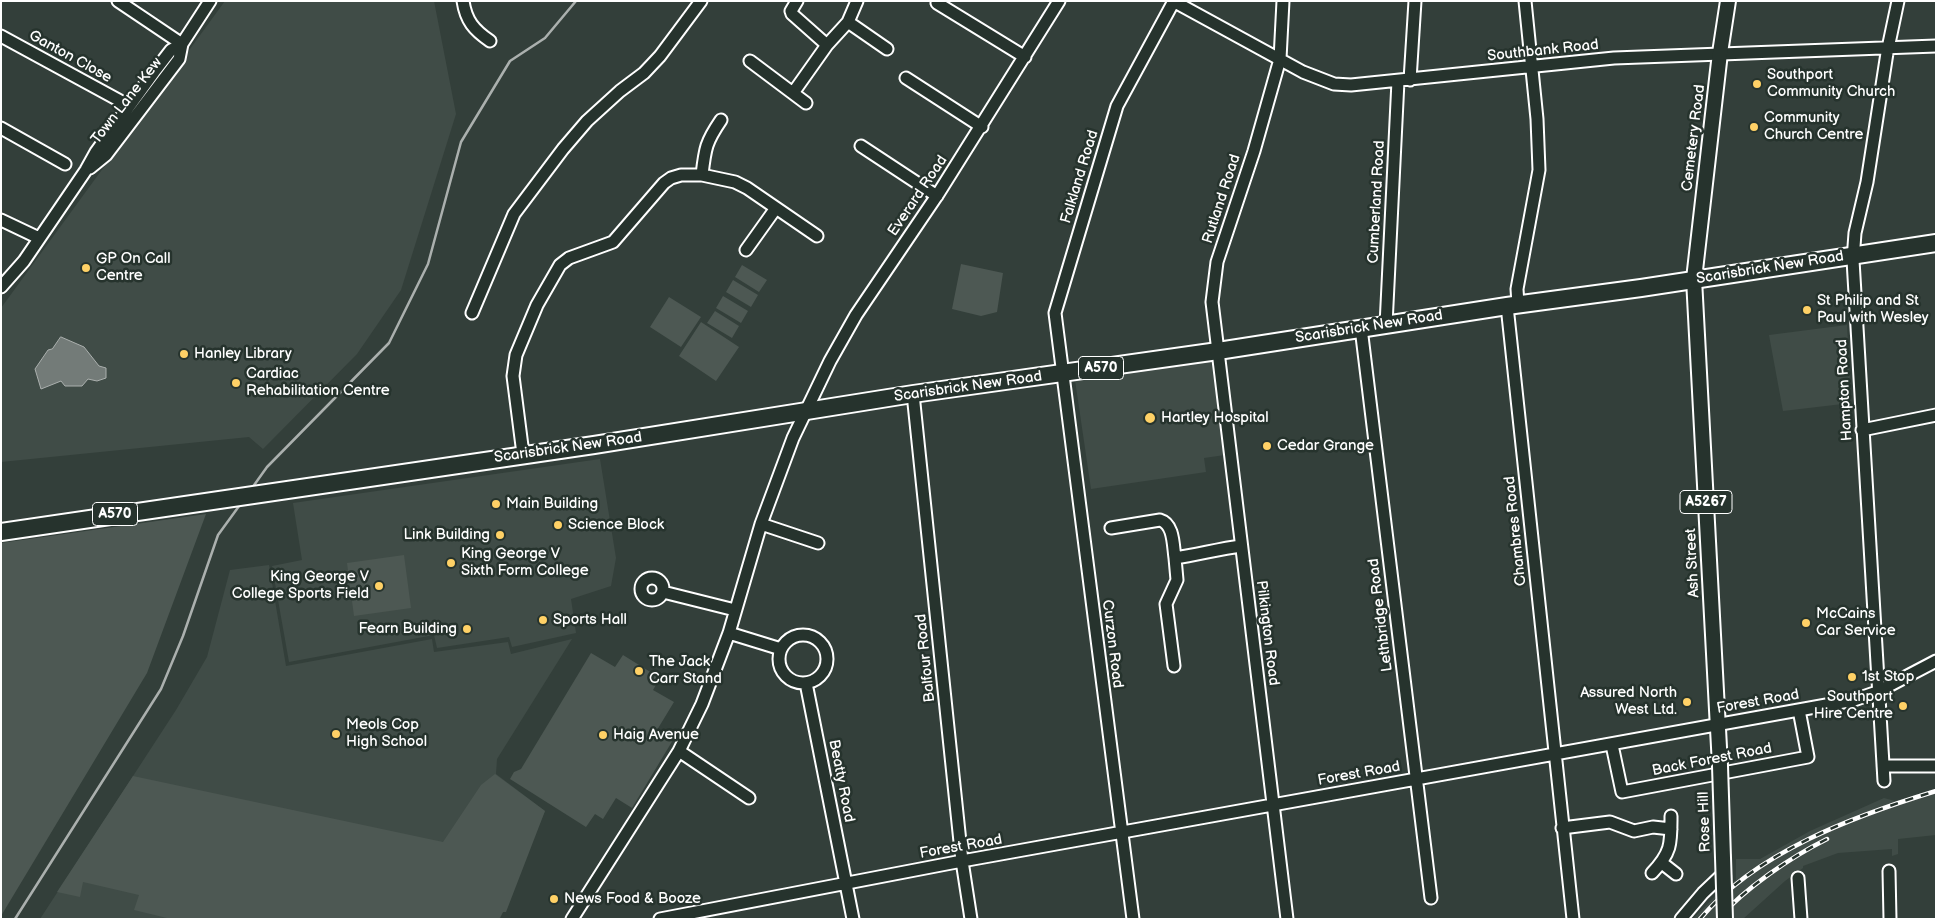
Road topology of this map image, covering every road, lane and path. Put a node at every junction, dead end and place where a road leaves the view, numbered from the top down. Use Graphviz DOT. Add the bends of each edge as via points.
graph roads {
  1 [pos="118,1"];
  2 [pos="210,1"];
  3 [pos="463,1"];
  4 [pos="701,1"];
  5 [pos="797,1"];
  6 [pos="857,1"];
  7 [pos="1059,1"];
  8 [pos="1174,1"];
  9 [pos="1283,1"];
  10 [pos="1415,1"];
  11 [pos="1525,1"];
  12 [pos="1728,1"];
  13 [pos="1898,1"];
  14 [pos="937,3"];
  15 [pos="848,22"];
  16 [pos="1,36"];
  17 [pos="490,41"];
  18 [pos="182,44"];
  19 [pos="828,45"];
  20 [pos="1936,46"];
  21 [pos="1889,48"];
  22 [pos="887,49"];
  23 [pos="1720,53"];
  24 [pos="1025,57"];
  25 [pos="1280,59"];
  26 [pos="750,61"];
  27 [pos="1531,68"];
  28 [pos="906,78"];
  29 [pos="1404,80"];
  30 [pos="793,93"];
  31 [pos="124,103"];
  32 [pos="806,103"];
  33 [pos="722,120"];
  34 [pos="982,127"];
  35 [pos="1,128"];
  36 [pos="861,146"];
  37 [pos="65,164"];
  38 [pos="702,175"];
  39 [pos="937,196"];
  40 [pos="776,208"];
  41 [pos="1,220"];
  42 [pos="817,236"];
  43 [pos="39,238"];
  44 [pos="1936,243"];
  45 [pos="746,250"];
  46 [pos="1854,254"];
  47 [pos="1694,280"];
  48 [pos="1,288"];
  49 [pos="1513,305"];
  50 [pos="472,313"];
  51 [pos="1386,325"];
  52 [pos="1361,328"];
  53 [pos="1218,351"];
  54 [pos="1062,374"];
  55 [pos="913,394"];
  56 [pos="806,411"];
  57 [pos="1936,415"];
  58 [pos="1862,430"];
  59 [pos="523,454"];
  60 [pos="761,524"];
  61 [pos="1111,528"];
  62 [pos="1,532"];
  63 [pos="818,543"];
  64 [pos="1241,546"];
  65 [pos="1175,558"];
  66 [pos="663,592"];
  67 [pos="735,610"];
  68 [pos="729,633"];
  69 [pos="781,649"];
  70 [pos="1936,661"];
  71 [pos="1174,666"];
  72 [pos="806,683"];
  73 [pos="1877,692"];
  74 [pos="1799,710"];
  75 [pos="1718,725"];
  76 [pos="1612,745"];
  77 [pos="679,751"];
  78 [pos="1555,754"];
  79 [pos="1883,766"];
  80 [pos="1936,766"];
  81 [pos="1416,779"];
  82 [pos="1884,781"];
  83 [pos="749,798"];
  84 [pos="1273,806"];
  85 [pos="1672,816"];
  86 [pos="1562,828"];
  87 [pos="1671,829"];
  88 [pos="1121,834"];
  89 [pos="962,862"];
  90 [pos="1662,863"];
  91 [pos="1889,871"];
  92 [pos="1652,873"];
  93 [pos="1676,874"];
  94 [pos="1723,874"];
  95 [pos="1798,878"];
  96 [pos="846,884"];
  97 [pos="1431,898"];
  98 [pos="572,919"];
  99 [pos="660,919"];
  100 [pos="853,919"];
  101 [pos="971,919"];
  102 [pos="1133,919"];
  103 [pos="1286,919"];
  104 [pos="1573,919"];
  105 [pos="1681,919"];
  106 [pos="1725,919"];
  107 [pos="1801,919"];
  108 [pos="1890,919"];
  1 -- 18 [label="street"];
  2 -- 18 [label="street, Town Lane Kew"];
  3 -- 17 [label="street" via="476,32"];
  4 -- 50 [label="street" via="644,73 587,121 514,214"];
  5 -- 19 [label="street" via="792,14"];
  6 -- 15 [label="street"];
  7 -- 24 [label="street, Everard Road"];
  8 -- 25 [label="street, Southbank Road"];
  8 -- 54 [label="street, Falkland Road" via="1117,106 1055,313"];
  9 -- 25 [label="street, Rutland Road"];
  10 -- 29 [label="street, Cumberland Road"];
  11 -- 27 [label="street, Chambres Road"];
  12 -- 23 [label="main road, Cemetery Road / A5267"];
  13 -- 21 [label="street, Hampton Road"];
  14 -- 24 [label="street"];
  15 -- 19 [label="street"];
  15 -- 22 [label="street"];
  16 -- 31 [label="street, Ganton Close"];
  18 -- 43 [label="street, Town Lane Kew" via="179,59 106,155 86,170"];
  19 -- 30 [label="street"];
  20 -- 21 [label="street, Southbank Road"];
  21 -- 23 [label="street, Southbank Road"];
  21 -- 46 [label="street, Hampton Road" via="1867,182 1855,233"];
  23 -- 27 [label="street, Southbank Road" via="1614,58"];
  23 -- 47 [label="main road, Cemetery Road / A5267"];
  24 -- 34 [label="street, Everard Road"];
  25 -- 29 [label="street, Southbank Road" via="1334,84"];
  25 -- 53 [label="street, Rutland Road" via="1217,262 1212,302"];
  26 -- 30 [label="street"];
  27 -- 29 [label="street, Southbank Road"];
  27 -- 49 [label="street, Chambres Road" via="1539,170"];
  28 -- 34 [label="street"];
  29 -- 51 [label="street, Cumberland Road"];
  30 -- 32 [label="street"];
  33 -- 38 [label="street" via="705,147"];
  34 -- 39 [label="street, Everard Road"];
  35 -- 37 [label="street"];
  36 -- 39 [label="street"];
  38 -- 40 [label="street" via="735,182"];
  38 -- 59 [label="street" via="681,175 664,183 613,242 569,258 553,275 516,355 513,376"];
  39 -- 56 [label="street, Everard Road" via="856,315"];
  40 -- 42 [label="street"];
  40 -- 45 [label="street"];
  41 -- 43 [label="street"];
  43 -- 48 [label="street, Town Lane Kew"];
  44 -- 46 [label="highway, Scarisbrick New Road / A570"];
  46 -- 47 [label="highway, Scarisbrick New Road / A570"];
  46 -- 58 [label="street, Hampton Road"];
  47 -- 49 [label="highway, Scarisbrick New Road / A570"];
  47 -- 75 [label="main road, Ash Street / A5267"];
  49 -- 51 [label="highway, Scarisbrick New Road / A570"];
  49 -- 78 [label="street, Chambres Road"];
  51 -- 52 [label="highway, Scarisbrick New Road / A570"];
  52 -- 53 [label="highway, Scarisbrick New Road / A570"];
  52 -- 81 [label="street, Lethbridge Road"];
  53 -- 54 [label="highway, Scarisbrick New Road / A570"];
  53 -- 64 [label="street, Pilkington Road"];
  54 -- 55 [label="highway, Scarisbrick New Road / A570"];
  54 -- 88 [label="street, Curzon Road"];
  55 -- 56 [label="highway, Scarisbrick New Road / A570"];
  55 -- 89 [label="street, Balfour Road"];
  56 -- 59 [label="highway, Scarisbrick New Road / A570"];
  56 -- 60 [label="street"];
  57 -- 58 [label="street"];
  58 -- 73 [label="street, Hampton Road"];
  59 -- 62 [label="highway, Scarisbrick New Road / A570"];
  60 -- 63 [label="street"];
  60 -- 67 [label="street"];
  61 -- 65 [label="street" via="1160,520 1166,522 1170,527"];
  64 -- 65 [label="street"];
  64 -- 84 [label="street, Pilkington Road"];
  65 -- 71 [label="street" via="1177,580 1166,604"];
  66 -- 67 [label="street"];
  67 -- 68 [label="street"];
  68 -- 69 [label="street"];
  68 -- 77 [label="street" via="702,704"];
  69 -- 72 [label="street" via="779,664 786,676 792,681"];
  69 -- 72 [label="street" via="792,637 800,634 817,638 823,644 827,652 826,668 821,676"];
  70 -- 73 [label="street, Forest Road"];
  72 -- 96 [label="street, Beatty Road"];
  73 -- 74 [label="street, Forest Road" via="1854,700"];
  73 -- 79 [label="street, Hampton Road"];
  74 -- 75 [label="street, Forest Road"];
  74 -- 76 [label="street, Back Forest Road" via="1808,757 1622,792"];
  75 -- 76 [label="street, Forest Road"];
  75 -- 94 [label="main road, Rose Hill / A5267, bridge"];
  76 -- 78 [label="street, Forest Road"];
  77 -- 83 [label="street"];
  77 -- 98 [label="street"];
  78 -- 81 [label="street, Forest Road"];
  78 -- 86 [label="street, Chambres Road"];
  79 -- 80 [label="street"];
  79 -- 82 [label="street, Hampton Road"];
  81 -- 84 [label="street, Forest Road"];
  81 -- 97 [label="street, Lethbridge Road"];
  84 -- 88 [label="street, Forest Road"];
  84 -- 103 [label="street, Pilkington Road"];
  85 -- 87 [label="street"];
  86 -- 87 [label="street" via="1610,822 1634,831 1652,827"];
  86 -- 104 [label="street, Chambres Road"];
  87 -- 90 [label="street" via="1671,845"];
  88 -- 89 [label="street, Forest Road"];
  88 -- 102 [label="street, Curzon Road"];
  89 -- 96 [label="street, Forest Road"];
  89 -- 101 [label="street, Balfour Road"];
  90 -- 92 [label="street"];
  90 -- 93 [label="street"];
  91 -- 108 [label="street"];
  94 -- 105 [label="street"];
  94 -- 106 [label="main road, Rose Hill / A5267, bridge"];
  95 -- 107 [label="street"];
  96 -- 99 [label="street, Forest Road"];
  96 -- 100 [label="street"];
}
